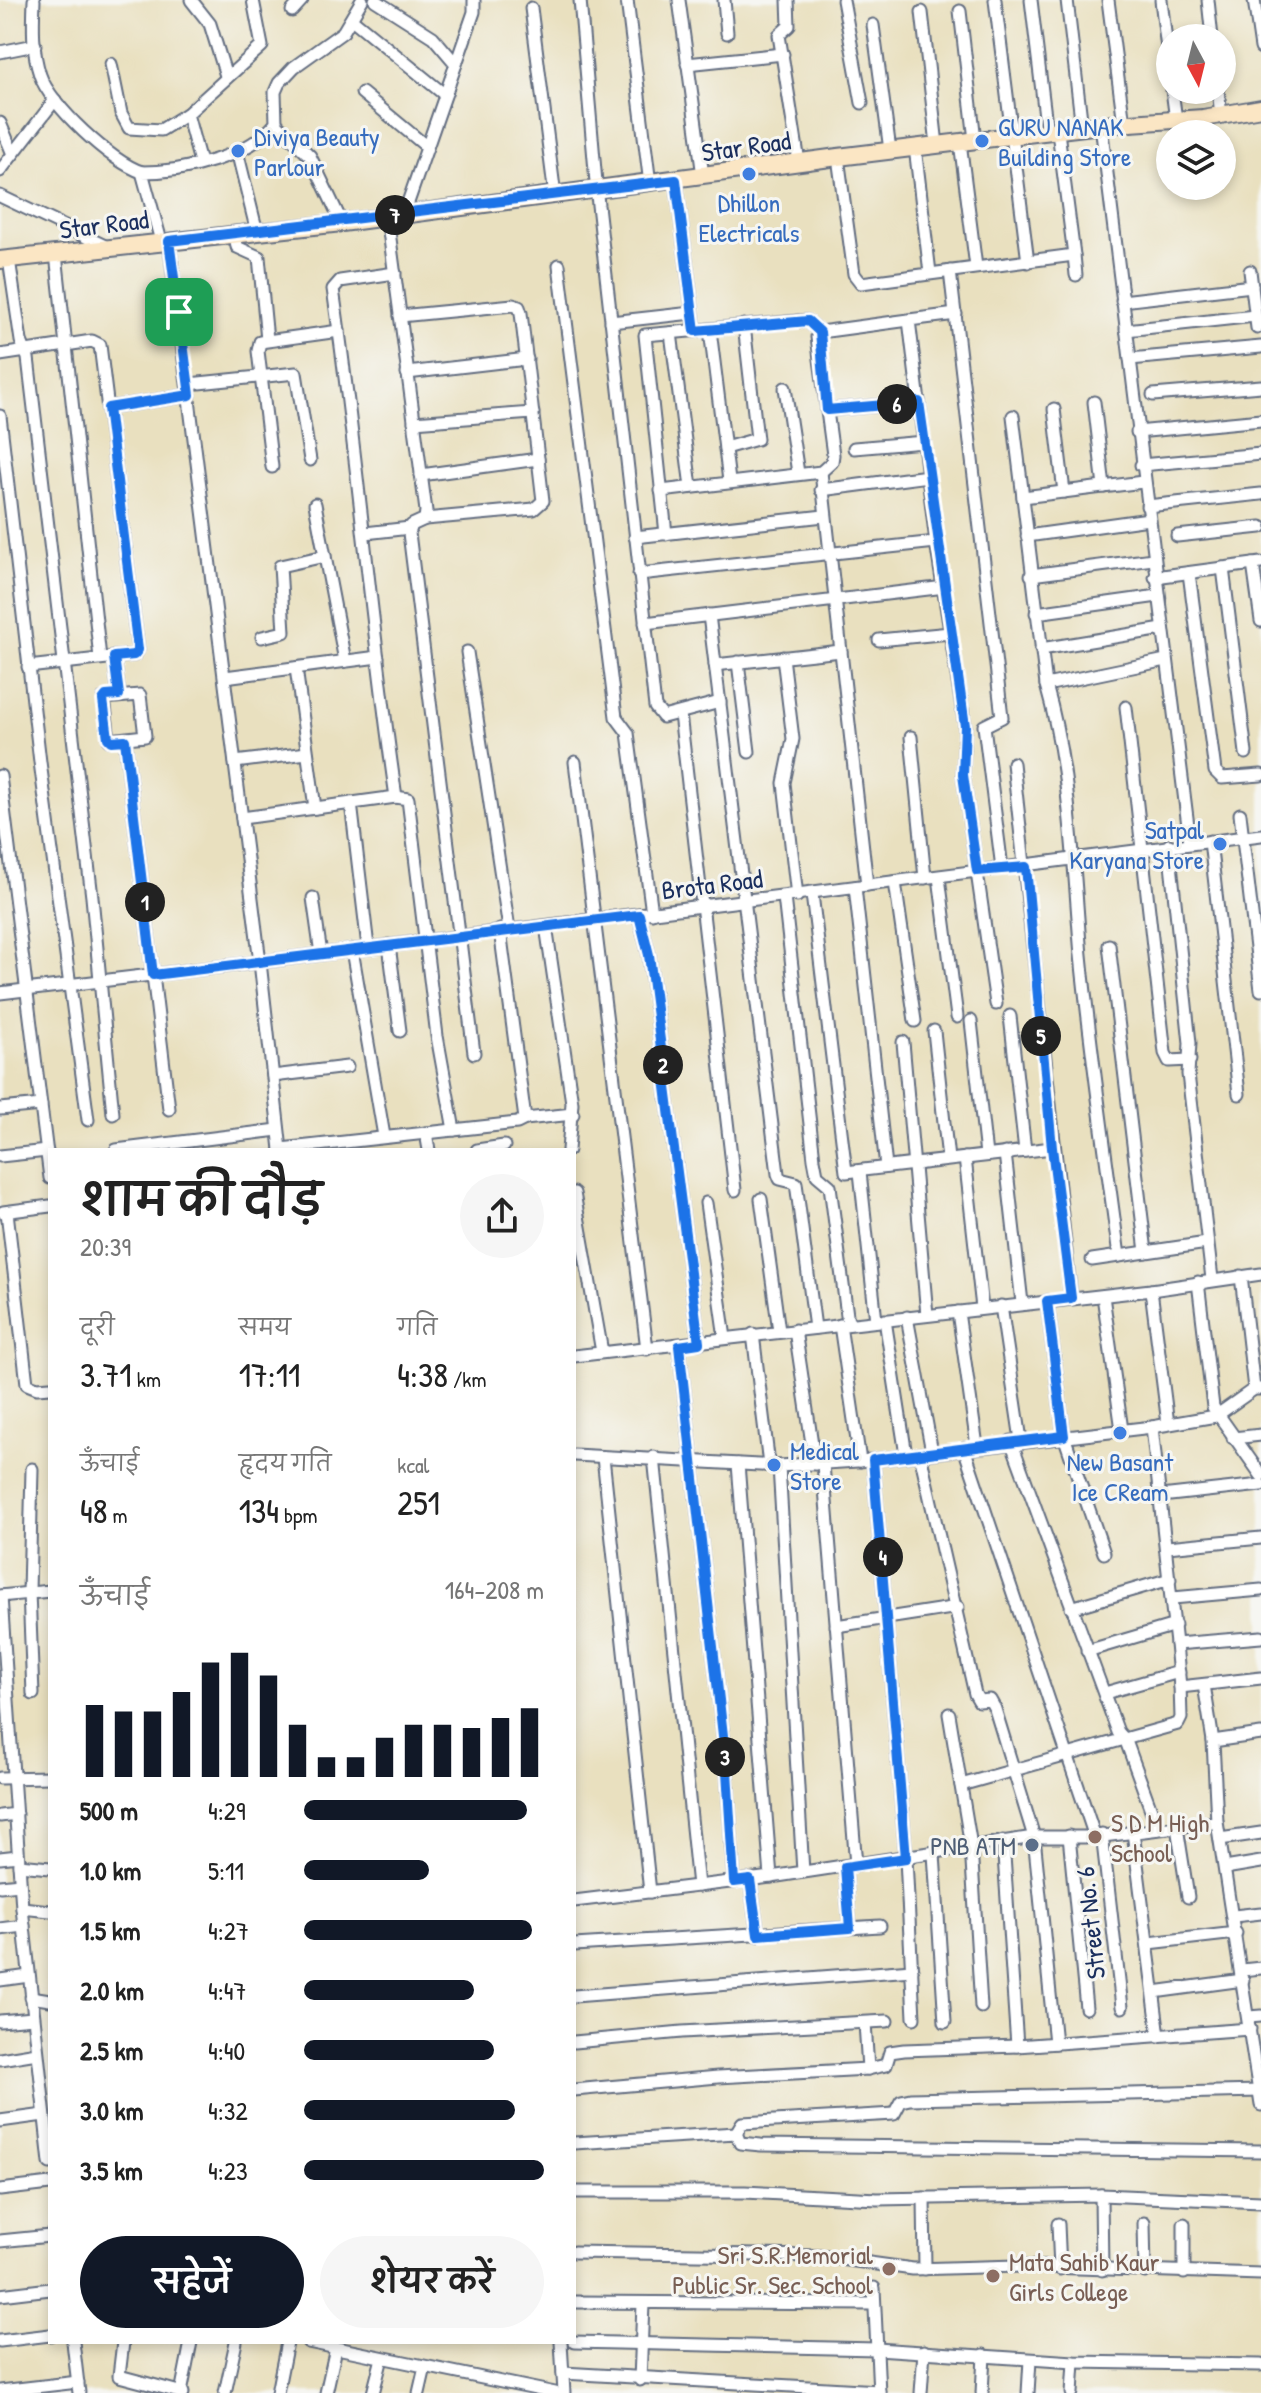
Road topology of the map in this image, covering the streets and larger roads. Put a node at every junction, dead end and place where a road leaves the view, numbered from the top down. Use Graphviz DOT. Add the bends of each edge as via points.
graph roads {
  1 [pos="34,0"];
  2 [pos="191,0"];
  3 [pos="253,0"];
  4 [pos="302,0"];
  5 [pos="362,0"];
  6 [pos="375,0"];
  7 [pos="474,0"];
  8 [pos="580,0"];
  9 [pos="627,0"];
  10 [pos="679,0"];
  11 [pos="724,0"];
  12 [pos="788,0"];
  13 [pos="843,0"];
  14 [pos="995,0"];
  15 [pos="1031,0"];
  16 [pos="1067,0"];
  17 [pos="1108,0"];
  18 [pos="1161,0"];
  19 [pos="1208,0"];
  20 [pos="1254,0"];
  21 [pos="531,8"];
  22 [pos="292,11"];
  23 [pos="960,11"];
  24 [pos="922,12"];
  25 [pos="353,20"];
  26 [pos="1164,24"];
  27 [pos="1211,24"];
  28 [pos="873,25"];
  29 [pos="727,33"];
  30 [pos="35,45"];
  31 [pos="1261,48"];
  32 [pos="0,52"];
  33 [pos="783,54"];
  34 [pos="111,64"];
  35 [pos="456,64"];
  36 [pos="687,64"];
  37 [pos="226,76"];
  38 [pos="362,93"];
  39 [pos="445,95"];
  40 [pos="55,100"];
  41 [pos="862,103"];
  42 [pos="1174,104"];
  43 [pos="1220,104"];
  44 [pos="1261,108"];
  45 [pos="187,114"];
  46 [pos="1221,115"];
  47 [pos="1176,120"];
  48 [pos="1156,122"];
  49 [pos="0,123"];
  50 [pos="276,123"];
  51 [pos="1124,124"];
  52 [pos="1101,125"];
  53 [pos="1082,128"];
  54 [pos="1052,133"];
  55 [pos="1012,136"];
  56 [pos="968,141"];
  57 [pos="937,145"];
  58 [pos="427,147"];
  59 [pos="915,147"];
  60 [pos="890,150"];
  61 [pos="237,151"];
  62 [pos="13,154"];
  63 [pos="838,157"];
  64 [pos="200,162"];
  65 [pos="799,162"];
  66 [pos="0,171"];
  67 [pos="142,172"];
  68 [pos="703,176"];
  69 [pos="676,180"];
  70 [pos="650,184"];
  71 [pos="598,191"];
  72 [pos="0,196"];
  73 [pos="555,196"];
  74 [pos="395,215"];
  75 [pos="342,223"];
  76 [pos="257,232"];
  77 [pos="235,234"];
  78 [pos="165,241"];
  79 [pos="105,246"];
  80 [pos="56,254"];
  81 [pos="1074,255"];
  82 [pos="4,260"];
  83 [pos="1028,262"];
  84 [pos="559,265"];
  85 [pos="976,267"];
  86 [pos="950,271"];
  87 [pos="1250,271"];
  88 [pos="395,273"];
  89 [pos="930,273"];
  90 [pos="1076,275"];
  91 [pos="1252,286"];
  92 [pos="1122,301"];
  93 [pos="692,313"];
  94 [pos="956,314"];
  95 [pos="400,316"];
  96 [pos="909,320"];
  97 [pos="611,322"];
  98 [pos="744,325"];
  99 [pos="710,330"];
  100 [pos="1126,330"];
  101 [pos="339,331"];
  102 [pos="695,331"];
  103 [pos="820,332"];
  104 [pos="671,333"];
  105 [pos="267,340"];
  106 [pos="66,345"];
  107 [pos="1261,347"];
  108 [pos="24,351"];
  109 [pos="0,355"];
  110 [pos="527,359"];
  111 [pos="1130,359"];
  112 [pos="407,373"];
  113 [pos="261,375"];
  114 [pos="1261,386"];
  115 [pos="785,388"];
  116 [pos="190,389"];
  117 [pos="1153,395"];
  118 [pos="919,402"];
  119 [pos="1094,402"];
  120 [pos="108,408"];
  121 [pos="1054,409"];
  122 [pos="827,410"];
  123 [pos="533,413"];
  124 [pos="0,416"];
  125 [pos="1013,416"];
  126 [pos="1261,420"];
  127 [pos="414,422"];
  128 [pos="1137,432"];
  129 [pos="924,442"];
  130 [pos="725,448"];
  131 [pos="854,448"];
  132 [pos="1261,454"];
  133 [pos="538,459"];
  134 [pos="310,460"];
  135 [pos="1141,465"];
  136 [pos="272,467"];
  137 [pos="821,472"];
  138 [pos="798,473"];
  139 [pos="421,475"];
  140 [pos="928,476"];
  141 [pos="729,481"];
  142 [pos="1143,482"];
  143 [pos="691,487"];
  144 [pos="1104,487"];
  145 [pos="821,490"];
  146 [pos="661,491"];
  147 [pos="1064,492"];
  148 [pos="1261,494"];
  149 [pos="1023,497"];
  150 [pos="315,504"];
  151 [pos="1148,513"];
  152 [pos="824,516"];
  153 [pos="425,519"];
  154 [pos="1261,527"];
  155 [pos="410,528"];
  156 [pos="365,533"];
  157 [pos="666,534"];
  158 [pos="1027,536"];
  159 [pos="1177,536"];
  160 [pos="635,537"];
  161 [pos="936,542"];
  162 [pos="325,556"];
  163 [pos="829,556"];
  164 [pos="1153,559"];
  165 [pos="1257,564"];
  166 [pos="1223,568"];
  167 [pos="1189,573"];
  168 [pos="639,574"];
  169 [pos="1031,575"];
  170 [pos="1155,577"];
  171 [pos="945,587"];
  172 [pos="1158,596"];
  173 [pos="835,598"];
  174 [pos="1036,613"];
  175 [pos="709,615"];
  176 [pos="1261,621"];
  177 [pos="645,623"];
  178 [pos="1163,629"];
  179 [pos="950,633"];
  180 [pos="262,637"];
  181 [pos="879,640"];
  182 [pos="1041,649"];
  183 [pos="841,651"];
  184 [pos="467,652"];
  185 [pos="114,657"];
  186 [pos="378,657"];
  187 [pos="783,657"];
  188 [pos="100,658"];
  189 [pos="1166,660"];
  190 [pos="345,661"];
  191 [pos="738,662"];
  192 [pos="62,663"];
  193 [pos="715,665"];
  194 [pos="28,667"];
  195 [pos="296,668"];
  196 [pos="225,677"];
  197 [pos="1046,685"];
  198 [pos="119,695"];
  199 [pos="720,702"];
  200 [pos="1126,707"];
  201 [pos="680,714"];
  202 [pos="911,737"];
  203 [pos="125,740"];
  204 [pos="749,752"];
  205 [pos="307,753"];
  206 [pos="1246,753"];
  207 [pos="235,762"];
  208 [pos="575,762"];
  209 [pos="1013,763"];
  210 [pos="1261,775"];
  211 [pos="0,776"];
  212 [pos="1,792"];
  213 [pos="396,797"];
  214 [pos="351,803"];
  215 [pos="315,808"];
  216 [pos="1240,814"];
  217 [pos="242,818"];
  218 [pos="4,830"];
  219 [pos="1261,835"];
  220 [pos="1243,837"];
  221 [pos="1210,841"];
  222 [pos="1190,842"];
  223 [pos="1169,845"];
  224 [pos="1143,848"];
  225 [pos="1074,861"];
  226 [pos="1026,867"];
  227 [pos="1002,868"];
  228 [pos="977,871"];
  229 [pos="13,876"];
  230 [pos="0,877"];
  231 [pos="939,877"];
  232 [pos="925,878"];
  233 [pos="895,882"];
  234 [pos="861,886"];
  235 [pos="812,894"];
  236 [pos="790,896"];
  237 [pos="313,898"];
  238 [pos="744,903"];
  239 [pos="700,908"];
  240 [pos="645,914"];
  241 [pos="594,920"];
  242 [pos="546,926"];
  243 [pos="504,929"];
  244 [pos="460,935"];
  245 [pos="424,940"];
  246 [pos="389,945"];
  247 [pos="1109,945"];
  248 [pos="368,947"];
  249 [pos="352,950"];
  250 [pos="321,954"];
  251 [pos="260,962"];
  252 [pos="153,975"];
  253 [pos="101,982"];
  254 [pos="71,985"];
  255 [pos="1261,990"];
  256 [pos="26,991"];
  257 [pos="0,993"];
  258 [pos="996,1004"];
  259 [pos="1010,1016"];
  260 [pos="957,1017"];
  261 [pos="915,1021"];
  262 [pos="971,1021"];
  263 [pos="400,1031"];
  264 [pos="934,1031"];
  265 [pos="903,1042"];
  266 [pos="474,1053"];
  267 [pos="1190,1060"];
  268 [pos="347,1067"];
  269 [pos="273,1076"];
  270 [pos="1239,1094"];
  271 [pos="41,1105"];
  272 [pos="0,1109"];
  273 [pos="169,1109"];
  274 [pos="113,1114"];
  275 [pos="573,1114"];
  276 [pos="525,1119"];
  277 [pos="88,1120"];
  278 [pos="278,1130"];
  279 [pos="454,1130"];
  280 [pos="426,1133"];
  281 [pos="384,1136"];
  282 [pos="504,1146"];
  283 [pos="132,1148"];
  284 [pos="281,1148"];
  285 [pos="296,1148"];
  286 [pos="429,1148"];
  287 [pos="490,1148"];
  288 [pos="568,1148"];
  289 [pos="1052,1148"];
  290 [pos="1025,1151"];
  291 [pos="1005,1153"];
  292 [pos="986,1155"];
  293 [pos="0,1156"];
  294 [pos="48,1156"];
  295 [pos="965,1158"];
  296 [pos="948,1159"];
  297 [pos="914,1163"];
  298 [pos="886,1167"];
  299 [pos="860,1172"];
  300 [pos="735,1190"];
  301 [pos="761,1199"];
  302 [pos="706,1203"];
  303 [pos="576,1204"];
  304 [pos="48,1206"];
  305 [pos="3,1212"];
  306 [pos="1207,1243"];
  307 [pos="1146,1252"];
  308 [pos="1119,1256"];
  309 [pos="1092,1260"];
  310 [pos="1261,1274"];
  311 [pos="1241,1276"];
  312 [pos="1212,1279"];
  313 [pos="1198,1282"];
  314 [pos="1151,1290"];
  315 [pos="1103,1296"];
  316 [pos="1071,1298"];
  317 [pos="1047,1301"];
  318 [pos="1022,1303"];
  319 [pos="1001,1306"];
  320 [pos="982,1308"];
  321 [pos="958,1312"];
  322 [pos="927,1315"];
  323 [pos="907,1317"];
  324 [pos="880,1321"];
  325 [pos="844,1324"];
  326 [pos="815,1328"];
  327 [pos="795,1330"];
  328 [pos="779,1331"];
  329 [pos="753,1334"];
  330 [pos="725,1338"];
  331 [pos="699,1343"];
  332 [pos="679,1346"];
  333 [pos="647,1349"];
  334 [pos="602,1352"];
  335 [pos="576,1356"];
  336 [pos="48,1387"];
  337 [pos="1258,1389"];
  338 [pos="1216,1416"];
  339 [pos="1168,1424"];
  340 [pos="1152,1427"];
  341 [pos="1122,1430"];
  342 [pos="1261,1435"];
  343 [pos="1064,1436"];
  344 [pos="1233,1438"];
  345 [pos="1016,1441"];
  346 [pos="977,1446"];
  347 [pos="964,1448"];
  348 [pos="926,1453"];
  349 [pos="576,1455"];
  350 [pos="906,1455"];
  351 [pos="603,1457"];
  352 [pos="654,1457"];
  353 [pos="694,1460"];
  354 [pos="873,1460"];
  355 [pos="860,1461"];
  356 [pos="738,1464"];
  357 [pos="819,1464"];
  358 [pos="774,1465"];
  359 [pos="32,1469"];
  360 [pos="1261,1475"];
  361 [pos="1261,1485"];
  362 [pos="1161,1496"];
  363 [pos="1261,1538"];
  364 [pos="1167,1547"];
  365 [pos="1104,1553"];
  366 [pos="1170,1579"];
  367 [pos="1261,1590"];
  368 [pos="48,1591"];
  369 [pos="29,1592"];
  370 [pos="0,1596"];
  371 [pos="1173,1598"];
  372 [pos="958,1607"];
  373 [pos="1071,1608"];
  374 [pos="889,1618"];
  375 [pos="1175,1625"];
  376 [pos="836,1626"];
  377 [pos="1261,1637"];
  378 [pos="1176,1644"];
  379 [pos="1087,1651"];
  380 [pos="3,1668"];
  381 [pos="1180,1678"];
  382 [pos="1261,1678"];
  383 [pos="1204,1685"];
  384 [pos="1105,1693"];
  385 [pos="33,1694"];
  386 [pos="949,1714"];
  387 [pos="5,1734"];
  388 [pos="1261,1734"];
  389 [pos="1126,1741"];
  390 [pos="1213,1741"];
  391 [pos="1070,1756"];
  392 [pos="1014,1772"];
  393 [pos="13,1777"];
  394 [pos="48,1777"];
  395 [pos="0,1778"];
  396 [pos="961,1785"];
  397 [pos="16,1814"];
  398 [pos="0,1816"];
  399 [pos="1217,1822"];
  400 [pos="1177,1827"];
  401 [pos="1158,1829"];
  402 [pos="1133,1832"];
  403 [pos="1261,1833"];
  404 [pos="1069,1836"];
  405 [pos="1099,1836"];
  406 [pos="1034,1837"];
  407 [pos="1220,1839"];
  408 [pos="1003,1841"];
  409 [pos="971,1846"];
  410 [pos="934,1854"];
  411 [pos="0,1858"];
  412 [pos="906,1858"];
  413 [pos="18,1861"];
  414 [pos="1261,1862"];
  415 [pos="851,1866"];
  416 [pos="48,1868"];
  417 [pos="1225,1868"];
  418 [pos="803,1872"];
  419 [pos="771,1877"];
  420 [pos="750,1880"];
  421 [pos="734,1882"];
  422 [pos="20,1884"];
  423 [pos="0,1886"];
  424 [pos="698,1886"];
  425 [pos="650,1892"];
  426 [pos="1188,1897"];
  427 [pos="576,1901"];
  428 [pos="22,1908"];
  429 [pos="48,1911"];
  430 [pos="1261,1913"];
  431 [pos="1234,1916"];
  432 [pos="24,1926"];
  433 [pos="880,1926"];
  434 [pos="850,1928"];
  435 [pos="0,1929"];
  436 [pos="1236,1933"];
  437 [pos="758,1935"];
  438 [pos="1149,1943"];
  439 [pos="576,1945"];
  440 [pos="1261,1968"];
  441 [pos="912,1970"];
  442 [pos="1243,1975"];
  443 [pos="29,1976"];
  444 [pos="0,1980"];
  445 [pos="1154,1992"];
  446 [pos="576,1996"];
  447 [pos="31,1997"];
  448 [pos="48,2000"];
  449 [pos="981,2007"];
  450 [pos="1122,2007"];
  451 [pos="1086,2008"];
  452 [pos="33,2018"];
  453 [pos="914,2018"];
  454 [pos="0,2021"];
  455 [pos="887,2021"];
  456 [pos="1253,2021"];
  457 [pos="945,2022"];
  458 [pos="865,2023"];
  459 [pos="1159,2036"];
  460 [pos="576,2042"];
  461 [pos="1055,2043"];
  462 [pos="1017,2046"];
  463 [pos="1257,2048"];
  464 [pos="0,2059"];
  465 [pos="41,2060"];
  466 [pos="868,2069"];
  467 [pos="576,2090"];
  468 [pos="1260,2091"];
  469 [pos="1261,2105"];
  470 [pos="44,2115"];
  471 [pos="0,2121"];
  472 [pos="736,2133"];
  473 [pos="576,2143"];
  474 [pos="48,2147"];
  475 [pos="1261,2151"];
  476 [pos="48,2184"];
  477 [pos="0,2190"];
  478 [pos="576,2192"];
  479 [pos="1101,2195"];
  480 [pos="924,2198"];
  481 [pos="1261,2202"];
  482 [pos="1144,2223"];
  483 [pos="1058,2224"];
  484 [pos="1184,2224"];
  485 [pos="48,2236"];
  486 [pos="0,2241"];
  487 [pos="576,2252"];
  488 [pos="925,2269"];
  489 [pos="1060,2269"];
  490 [pos="1102,2270"];
  491 [pos="1145,2272"];
  492 [pos="1184,2273"];
  493 [pos="1261,2274"];
  494 [pos="874,2288"];
  495 [pos="48,2289"];
  496 [pos="0,2295"];
  497 [pos="576,2302"];
  498 [pos="643,2304"];
  499 [pos="874,2304"];
  500 [pos="48,2335"];
  501 [pos="0,2341"];
  502 [pos="576,2342"];
  503 [pos="73,2344"];
  504 [pos="123,2344"];
  505 [pos="191,2344"];
  506 [pos="236,2344"];
  507 [pos="287,2344"];
  508 [pos="317,2344"];
  509 [pos="561,2344"];
  510 [pos="641,2345"];
  511 [pos="336,2348"];
  512 [pos="877,2349"];
  513 [pos="924,2351"];
  514 [pos="984,2355"];
  515 [pos="382,2358"];
  516 [pos="1030,2360"];
  517 [pos="1074,2362"];
  518 [pos="1261,2365"];
  519 [pos="425,2367"];
  520 [pos="563,2373"];
  521 [pos="640,2380"];
  522 [pos="79,2388"];
  523 [pos="152,2390"];
  524 [pos="0,2391"];
  525 [pos="879,2392"];
  526 [pos="182,2393"];
  527 [pos="225,2393"];
  528 [pos="277,2393"];
  529 [pos="326,2393"];
  530 [pos="373,2393"];
  531 [pos="419,2393"];
  532 [pos="555,2393"];
  533 [pos="564,2393"];
  534 [pos="921,2393"];
  535 [pos="982,2393"];
  536 [pos="1028,2393"];
  537 [pos="1072,2393"];
  1 -- 30 [label="street"];
  2 -- 37 [label="street" via="210,24"];
  3 -- 37 [label="street" via="262,46"];
  4 -- 22 [label="street"];
  5 -- 25 [label="street"];
  6 -- 35 [label="street" via="433,37"];
  7 -- 35 [label="street"];
  8 -- 71 [label="street"];
  9 -- 70 [label="street"];
  10 -- 36 [label="street"];
  11 -- 29 [label="street"];
  12 -- 33 [label="street" via="791,20 779,35"];
  13 -- 41 [label="street"];
  14 -- 55 [label="street"];
  15 -- 54 [label="street"];
  16 -- 53 [label="street"];
  17 -- 51 [label="street"];
  18 -- 26 [label="street"];
  19 -- 27 [label="street"];
  20 -- 31 [label="street"];
  21 -- 73 [label="street"];
  23 -- 56 [label="street"];
  24 -- 57 [label="street"];
  25 -- 39 [label="street"];
  25 -- 50 [label="street" via="279,83"];
  28 -- 60 [label="street"];
  30 -- 32 [label="street"];
  30 -- 40 [label="street" via="40,75"];
  33 -- 36 [label="street"];
  33 -- 65 [label="street"];
  34 -- 45 [label="street" via="129,128 161,130"];
  35 -- 39 [label="street"];
  36 -- 68 [label="street"];
  37 -- 45 [label="street"];
  38 -- 58 [label="street"];
  39 -- 58 [label="street"];
  40 -- 62 [label="street"];
  40 -- 67 [label="street" via="116,159"];
  42 -- 47 [label="street"];
  43 -- 46 [label="street"];
  44 -- 46 [label="street, Star Road"];
  45 -- 64 [label="street"];
  46 -- 47 [label="street, Star Road"];
  48 -- 51 [label="street, Star Road"];
  49 -- 62 [label="street"];
  50 -- 61 [label="street"];
  50 -- 75 [label="street" via="310,156"];
  51 -- 52 [label="street, Star Road"];
  52 -- 53 [label="street, Star Road"];
  52 -- 92 [label="street"];
  53 -- 54 [label="street, Star Road"];
  54 -- 55 [label="street, Star Road"];
  54 -- 81 [label="street"];
  55 -- 56 [label="street, Star Road"];
  55 -- 83 [label="street"];
  56 -- 57 [label="street, Star Road"];
  56 -- 85 [label="street"];
  57 -- 59 [label="street, Star Road"];
  58 -- 74 [label="street"];
  59 -- 60 [label="street, Star Road"];
  59 -- 89 [label="street"];
  60 -- 63 [label="street, Star Road"];
  61 -- 64 [label="street"];
  61 -- 76 [label="street"];
  62 -- 66 [label="street"];
  63 -- 65 [label="street, Star Road"];
  63 -- 89 [label="street" via="856,281"];
  64 -- 67 [label="street"];
  65 -- 68 [label="street, Star Road"];
  67 -- 78 [label="street"];
  68 -- 69 [label="street, Star Road"];
  69 -- 70 [label="street, Star Road"];
  69 -- 93 [label="street"];
  70 -- 71 [label="street, Star Road"];
  71 -- 73 [label="street, Star Road"];
  71 -- 97 [label="street"];
  72 -- 79 [label="street"];
  73 -- 74 [label="street, Star Road"];
  74 -- 75 [label="street, Star Road"];
  74 -- 88 [label="street"];
  75 -- 76 [label="street, Star Road"];
  76 -- 77 [label="street, Star Road"];
  77 -- 78 [label="street, Star Road"];
  77 -- 105 [label="street" via="237,247 259,257"];
  78 -- 79 [label="street, Star Road"];
  78 -- 116 [label="street"];
  79 -- 80 [label="street, Star Road"];
  80 -- 82 [label="street, Star Road"];
  80 -- 106 [label="street"];
  81 -- 83 [label="street"];
  81 -- 90 [label="street"];
  82 -- 108 [label="street"];
  83 -- 85 [label="street"];
  84 -- 240 [label="street" via="616,717 628,733"];
  85 -- 86 [label="street"];
  86 -- 89 [label="street"];
  86 -- 94 [label="street"];
  87 -- 91 [label="street"];
  88 -- 95 [label="street"];
  88 -- 101 [label="street" via="336,283"];
  91 -- 92 [label="street"];
  91 -- 100 [label="street" via="1256,322"];
  92 -- 100 [label="street"];
  93 -- 97 [label="street"];
  93 -- 102 [label="street"];
  94 -- 96 [label="street"];
  94 -- 227 [label="street" via="1002,717 984,726"];
  95 -- 110 [label="street" via="519,307"];
  95 -- 112 [label="street"];
  96 -- 103 [label="street"];
  96 -- 118 [label="street"];
  97 -- 160 [label="street"];
  98 -- 99 [label="street"];
  98 -- 103 [label="street" via="808,321"];
  98 -- 130 [label="street" via="757,439"];
  99 -- 102 [label="street"];
  99 -- 130 [label="street"];
  100 -- 111 [label="street"];
  101 -- 105 [label="street"];
  101 -- 156 [label="street"];
  102 -- 104 [label="street"];
  103 -- 122 [label="street"];
  104 -- 143 [label="street"];
  104 -- 146 [label="street" via="643,338"];
  105 -- 113 [label="street" via="259,346"];
  106 -- 108 [label="street"];
  106 -- 120 [label="street" via="99,342"];
  106 -- 188 [label="street"];
  107 -- 111 [label="street"];
  108 -- 109 [label="street"];
  108 -- 192 [label="street"];
  110 -- 112 [label="street"];
  110 -- 123 [label="street"];
  111 -- 128 [label="street"];
  112 -- 127 [label="street"];
  113 -- 116 [label="street"];
  113 -- 134 [label="street" via="298,375"];
  113 -- 136 [label="street"];
  114 -- 117 [label="street"];
  115 -- 138 [label="street"];
  116 -- 120 [label="street"];
  116 -- 196 [label="street"];
  118 -- 122 [label="street"];
  118 -- 129 [label="street"];
  119 -- 144 [label="street"];
  120 -- 185 [label="street" via="138,650"];
  121 -- 147 [label="street"];
  122 -- 137 [label="street" via="833,455"];
  123 -- 127 [label="street"];
  123 -- 133 [label="street"];
  124 -- 194 [label="street"];
  125 -- 149 [label="street"];
  126 -- 128 [label="street"];
  127 -- 139 [label="street"];
  128 -- 135 [label="street"];
  129 -- 131 [label="street"];
  129 -- 140 [label="street"];
  130 -- 141 [label="street"];
  132 -- 135 [label="street"];
  133 -- 139 [label="street"];
  133 -- 153 [label="street" via="541,506"];
  135 -- 142 [label="street"];
  137 -- 138 [label="street"];
  137 -- 145 [label="street"];
  138 -- 141 [label="street"];
  139 -- 153 [label="street"];
  140 -- 145 [label="street"];
  140 -- 161 [label="street"];
  141 -- 143 [label="street"];
  142 -- 144 [label="street"];
  142 -- 151 [label="street"];
  143 -- 146 [label="street"];
  144 -- 147 [label="street"];
  145 -- 152 [label="street"];
  146 -- 157 [label="street"];
  147 -- 149 [label="street"];
  148 -- 151 [label="street"];
  149 -- 158 [label="street"];
  150 -- 162 [label="street"];
  151 -- 158 [label="street"];
  151 -- 164 [label="street"];
  152 -- 157 [label="street"];
  152 -- 163 [label="street"];
  153 -- 155 [label="street"];
  154 -- 159 [label="street"];
  155 -- 156 [label="street"];
  155 -- 244 [label="street"];
  156 -- 186 [label="street"];
  157 -- 160 [label="street"];
  158 -- 169 [label="street"];
  160 -- 168 [label="street"];
  161 -- 163 [label="street"];
  161 -- 171 [label="street"];
  162 -- 180 [label="street" via="280,566 284,632"];
  162 -- 190 [label="street"];
  163 -- 168 [label="street"];
  163 -- 173 [label="street"];
  164 -- 169 [label="street"];
  164 -- 170 [label="street"];
  165 -- 166 [label="street"];
  165 -- 176 [label="street"];
  166 -- 167 [label="street"];
  166 -- 206 [label="street"];
  167 -- 170 [label="street"];
  167 -- 210 [label="street" via="1215,771 1222,778"];
  168 -- 177 [label="street"];
  169 -- 174 [label="street"];
  170 -- 172 [label="street"];
  171 -- 173 [label="street"];
  171 -- 179 [label="street"];
  172 -- 174 [label="street"];
  172 -- 178 [label="street"];
  173 -- 175 [label="street"];
  173 -- 183 [label="street"];
  174 -- 182 [label="street"];
  175 -- 177 [label="street"];
  175 -- 193 [label="street"];
  177 -- 201 [label="street" via="657,712 663,717"];
  178 -- 182 [label="street"];
  178 -- 189 [label="street"];
  179 -- 181 [label="street"];
  179 -- 228 [label="street" via="965,726 963,775"];
  182 -- 197 [label="street"];
  183 -- 187 [label="street"];
  183 -- 234 [label="street"];
  184 -- 243 [label="street"];
  185 -- 188 [label="street"];
  185 -- 198 [label="street"];
  186 -- 190 [label="street"];
  186 -- 213 [label="street"];
  187 -- 191 [label="street"];
  187 -- 236 [label="street" via="793,739 784,783"];
  188 -- 192 [label="street"];
  189 -- 197 [label="street"];
  189 -- 222 [label="street"];
  190 -- 195 [label="street"];
  191 -- 193 [label="street"];
  191 -- 204 [label="street"];
  192 -- 194 [label="street"];
  192 -- 253 [label="street"];
  193 -- 199 [label="street"];
  194 -- 254 [label="street"];
  195 -- 196 [label="street"];
  195 -- 205 [label="street"];
  196 -- 207 [label="street"];
  197 -- 225 [label="street"];
  198 -- 203 [label="street" via="103,700 108,738"];
  198 -- 203 [label="street" via="140,695 146,735"];
  199 -- 201 [label="street"];
  199 -- 238 [label="street"];
  200 -- 224 [label="street"];
  201 -- 239 [label="street"];
  202 -- 232 [label="street"];
  203 -- 252 [label="street"];
  205 -- 207 [label="street"];
  205 -- 215 [label="street"];
  207 -- 217 [label="street"];
  208 -- 241 [label="street"];
  209 -- 226 [label="street"];
  211 -- 212 [label="street"];
  212 -- 218 [label="street"];
  213 -- 214 [label="street"];
  213 -- 245 [label="street" via="408,799"];
  214 -- 215 [label="street"];
  214 -- 248 [label="street"];
  215 -- 217 [label="street"];
  216 -- 220 [label="street"];
  217 -- 251 [label="street"];
  218 -- 229 [label="street"];
  219 -- 220 [label="street, Brota Road"];
  220 -- 221 [label="street, Brota Road"];
  220 -- 255 [label="street"];
  221 -- 222 [label="street, Brota Road"];
  221 -- 270 [label="street"];
  222 -- 223 [label="street, Brota Road"];
  223 -- 224 [label="street, Brota Road"];
  223 -- 267 [label="street"];
  224 -- 225 [label="street, Brota Road"];
  224 -- 267 [label="street" via="1165,1053 1169,1061"];
  225 -- 226 [label="street, Brota Road"];
  225 -- 308 [label="street"];
  226 -- 227 [label="street, Brota Road"];
  226 -- 289 [label="street"];
  227 -- 228 [label="street, Brota Road"];
  228 -- 231 [label="street, Brota Road"];
  228 -- 258 [label="street"];
  229 -- 230 [label="street"];
  229 -- 256 [label="street"];
  231 -- 232 [label="street, Brota Road"];
  231 -- 260 [label="street"];
  232 -- 233 [label="street, Brota Road"];
  233 -- 234 [label="street, Brota Road"];
  233 -- 261 [label="street"];
  234 -- 235 [label="street, Brota Road"];
  234 -- 298 [label="street"];
  235 -- 236 [label="street, Brota Road"];
  235 -- 299 [label="street" via="846,1170"];
  236 -- 238 [label="street, Brota Road"];
  236 -- 325 [label="street" via="814,1159 817,1175 830,1186"];
  237 -- 250 [label="street"];
  238 -- 239 [label="street, Brota Road"];
  238 -- 326 [label="street" via="778,1174 796,1183"];
  239 -- 240 [label="street, Brota Road"];
  239 -- 300 [label="street"];
  240 -- 241 [label="street, Brota Road"];
  240 -- 331 [label="street"];
  241 -- 242 [label="street, Brota Road"];
  241 -- 333 [label="street"];
  242 -- 243 [label="street, Brota Road"];
  242 -- 275 [label="street"];
  243 -- 244 [label="street, Brota Road"];
  243 -- 276 [label="street"];
  244 -- 245 [label="street, Brota Road"];
  244 -- 266 [label="street"];
  245 -- 246 [label="street, Brota Road"];
  245 -- 279 [label="street"];
  246 -- 248 [label="street, Brota Road"];
  246 -- 263 [label="street"];
  247 -- 307 [label="street"];
  248 -- 249 [label="street, Brota Road"];
  249 -- 250 [label="street, Brota Road"];
  249 -- 281 [label="street"];
  250 -- 251 [label="street, Brota Road"];
  251 -- 252 [label="street, Brota Road"];
  251 -- 269 [label="street"];
  252 -- 253 [label="street, Brota Road"];
  252 -- 273 [label="street"];
  253 -- 254 [label="street, Brota Road"];
  253 -- 274 [label="street"];
  254 -- 256 [label="street, Brota Road"];
  254 -- 277 [label="street"];
  256 -- 257 [label="street, Brota Road"];
  256 -- 271 [label="street"];
  259 -- 290 [label="street"];
  262 -- 292 [label="street"];
  264 -- 296 [label="street"];
  265 -- 297 [label="street"];
  267 -- 306 [label="street"];
  268 -- 269 [label="street"];
  269 -- 278 [label="street"];
  271 -- 272 [label="street"];
  271 -- 294 [label="street"];
  275 -- 276 [label="street"];
  275 -- 288 [label="street"];
  276 -- 279 [label="street"];
  278 -- 283 [label="street"];
  278 -- 284 [label="street"];
  279 -- 280 [label="street"];
  280 -- 281 [label="street"];
  280 -- 286 [label="street"];
  281 -- 285 [label="street"];
  282 -- 287 [label="street"];
  289 -- 290 [label="street"];
  289 -- 316 [label="street"];
  290 -- 291 [label="street"];
  291 -- 292 [label="street"];
  291 -- 318 [label="street"];
  292 -- 295 [label="street"];
  293 -- 294 [label="street"];
  295 -- 296 [label="street"];
  295 -- 320 [label="street"];
  296 -- 297 [label="street"];
  297 -- 298 [label="street"];
  297 -- 322 [label="street"];
  298 -- 299 [label="street"];
  299 -- 324 [label="street"];
  301 -- 328 [label="street"];
  302 -- 330 [label="street"];
  303 -- 334 [label="street"];
  304 -- 305 [label="street"];
  305 -- 336 [label="street" via="27,1384"];
  306 -- 307 [label="street"];
  306 -- 312 [label="street"];
  307 -- 308 [label="street"];
  308 -- 309 [label="street"];
  310 -- 311 [label="street"];
  311 -- 312 [label="street"];
  311 -- 337 [label="street"];
  312 -- 313 [label="street"];
  313 -- 314 [label="street"];
  313 -- 338 [label="street"];
  314 -- 315 [label="street"];
  314 -- 339 [label="street"];
  315 -- 316 [label="street"];
  315 -- 341 [label="street"];
  316 -- 317 [label="street"];
  317 -- 318 [label="street"];
  317 -- 343 [label="street"];
  318 -- 319 [label="street"];
  319 -- 320 [label="street"];
  319 -- 345 [label="street"];
  320 -- 321 [label="street"];
  321 -- 322 [label="street"];
  321 -- 346 [label="street"];
  322 -- 323 [label="street"];
  323 -- 324 [label="street"];
  323 -- 348 [label="street"];
  324 -- 325 [label="street"];
  324 -- 350 [label="street"];
  325 -- 326 [label="street"];
  325 -- 355 [label="street"];
  326 -- 327 [label="street"];
  327 -- 328 [label="street"];
  327 -- 357 [label="street"];
  328 -- 329 [label="street"];
  329 -- 330 [label="street"];
  329 -- 358 [label="street"];
  330 -- 331 [label="street"];
  331 -- 332 [label="street"];
  332 -- 333 [label="street"];
  332 -- 353 [label="street"];
  333 -- 334 [label="street"];
  334 -- 335 [label="street"];
  337 -- 338 [label="street"];
  338 -- 339 [label="street"];
  338 -- 344 [label="street"];
  339 -- 340 [label="street"];
  340 -- 341 [label="street"];
  340 -- 362 [label="street"];
  341 -- 343 [label="street"];
  342 -- 344 [label="street"];
  343 -- 345 [label="street"];
  343 -- 365 [label="street"];
  344 -- 360 [label="street"];
  345 -- 346 [label="street"];
  345 -- 373 [label="street"];
  346 -- 347 [label="street"];
  347 -- 348 [label="street"];
  347 -- 391 [label="street, Street No. 6"];
  348 -- 350 [label="street"];
  348 -- 372 [label="street"];
  349 -- 351 [label="street"];
  350 -- 354 [label="street"];
  351 -- 352 [label="street"];
  351 -- 425 [label="street"];
  352 -- 353 [label="street"];
  352 -- 424 [label="street"];
  353 -- 356 [label="street"];
  353 -- 421 [label="street"];
  354 -- 355 [label="street"];
  354 -- 374 [label="street"];
  355 -- 357 [label="street"];
  356 -- 358 [label="street"];
  356 -- 419 [label="street"];
  357 -- 358 [label="street"];
  357 -- 376 [label="street"];
  358 -- 418 [label="street"];
  359 -- 369 [label="street"];
  361 -- 362 [label="street"];
  362 -- 364 [label="street"];
  363 -- 364 [label="street"];
  364 -- 366 [label="street"];
  366 -- 371 [label="street"];
  366 -- 373 [label="street"];
  367 -- 371 [label="street"];
  368 -- 369 [label="street"];
  369 -- 370 [label="street"];
  369 -- 385 [label="street"];
  370 -- 380 [label="street"];
  371 -- 375 [label="street"];
  372 -- 374 [label="street"];
  372 -- 392 [label="street" via="975,1694 979,1701 992,1702"];
  373 -- 379 [label="street"];
  374 -- 376 [label="street"];
  374 -- 412 [label="street"];
  375 -- 378 [label="street"];
  375 -- 379 [label="street"];
  376 -- 415 [label="street"];
  377 -- 378 [label="street"];
  378 -- 381 [label="street"];
  379 -- 384 [label="street"];
  380 -- 387 [label="street"];
  381 -- 383 [label="street"];
  381 -- 384 [label="street"];
  381 -- 389 [label="street" via="1178,1724"];
  382 -- 383 [label="street"];
  383 -- 390 [label="street"];
  384 -- 389 [label="street"];
  386 -- 396 [label="street"];
  387 -- 393 [label="street"];
  388 -- 390 [label="street"];
  389 -- 391 [label="street"];
  389 -- 401 [label="street"];
  390 -- 399 [label="street"];
  391 -- 392 [label="street"];
  391 -- 405 [label="street, Street No. 6"];
  392 -- 396 [label="street"];
  392 -- 406 [label="street"];
  393 -- 394 [label="street"];
  393 -- 395 [label="street"];
  393 -- 397 [label="street"];
  396 -- 409 [label="street"];
  397 -- 398 [label="street"];
  397 -- 413 [label="street"];
  399 -- 400 [label="street"];
  399 -- 407 [label="street"];
  400 -- 401 [label="street"];
  400 -- 426 [label="street"];
  401 -- 402 [label="street"];
  402 -- 405 [label="street"];
  402 -- 438 [label="street"];
  403 -- 407 [label="street"];
  404 -- 405 [label="street"];
  404 -- 406 [label="street"];
  404 -- 451 [label="street"];
  405 -- 450 [label="street, Street No. 6"];
  406 -- 408 [label="street"];
  406 -- 461 [label="street"];
  407 -- 417 [label="street"];
  408 -- 409 [label="street"];
  408 -- 462 [label="street"];
  409 -- 410 [label="street"];
  409 -- 449 [label="street"];
  410 -- 412 [label="street"];
  410 -- 457 [label="street"];
  411 -- 413 [label="street"];
  412 -- 415 [label="street"];
  412 -- 441 [label="street"];
  413 -- 416 [label="street"];
  413 -- 422 [label="street"];
  414 -- 417 [label="street"];
  415 -- 418 [label="street"];
  415 -- 434 [label="street"];
  417 -- 431 [label="street"];
  418 -- 419 [label="street"];
  419 -- 420 [label="street"];
  420 -- 421 [label="street"];
  420 -- 437 [label="street"];
  421 -- 424 [label="street"];
  422 -- 423 [label="street"];
  422 -- 428 [label="street"];
  424 -- 425 [label="street"];
  425 -- 427 [label="street"];
  428 -- 429 [label="street"];
  428 -- 432 [label="street"];
  430 -- 431 [label="street"];
  431 -- 436 [label="street"];
  432 -- 435 [label="street"];
  432 -- 443 [label="street"];
  433 -- 434 [label="street"];
  434 -- 437 [label="street"];
  436 -- 438 [label="street"];
  436 -- 442 [label="street"];
  437 -- 439 [label="street"];
  438 -- 445 [label="street"];
  440 -- 442 [label="street"];
  441 -- 446 [label="street"];
  441 -- 453 [label="street"];
  442 -- 445 [label="street"];
  442 -- 456 [label="street"];
  443 -- 444 [label="street"];
  443 -- 447 [label="street"];
  445 -- 459 [label="street"];
  447 -- 448 [label="street"];
  447 -- 452 [label="street"];
  452 -- 454 [label="street"];
  452 -- 465 [label="street"];
  455 -- 458 [label="street"];
  456 -- 459 [label="street"];
  456 -- 463 [label="street"];
  458 -- 460 [label="street"];
  458 -- 466 [label="street"];
  459 -- 461 [label="street"];
  461 -- 462 [label="street"];
  462 -- 466 [label="street" via="896,2051 888,2055 886,2065"];
  463 -- 468 [label="street"];
  464 -- 465 [label="street"];
  465 -- 470 [label="street"];
  466 -- 467 [label="street"];
  468 -- 469 [label="street"];
  468 -- 472 [label="street" via="910,2099 901,2101 891,2114 742,2123"];
  470 -- 471 [label="street"];
  470 -- 474 [label="street"];
  472 -- 473 [label="street"];
  472 -- 475 [label="street" via="740,2143 761,2145"];
  476 -- 477 [label="street"];
  478 -- 480 [label="street"];
  479 -- 480 [label="street"];
  479 -- 481 [label="street"];
  479 -- 490 [label="street"];
  480 -- 488 [label="street"];
  482 -- 491 [label="street"];
  483 -- 489 [label="street"];
  484 -- 492 [label="street"];
  485 -- 486 [label="street"];
  487 -- 488 [label="street" via="819,2256"];
  488 -- 489 [label="street"];
  489 -- 490 [label="street"];
  490 -- 491 [label="street"];
  491 -- 492 [label="street"];
  492 -- 493 [label="street"];
  494 -- 499 [label="street"];
  495 -- 496 [label="street"];
  497 -- 498 [label="street"];
  498 -- 499 [label="street"];
  498 -- 510 [label="street"];
  499 -- 512 [label="street"];
  500 -- 501 [label="street"];
  502 -- 510 [label="street"];
  503 -- 522 [label="street"];
  504 -- 523 [label="street" via="119,2376"];
  505 -- 526 [label="street"];
  506 -- 527 [label="street"];
  507 -- 528 [label="street"];
  508 -- 511 [label="street"];
  509 -- 520 [label="street"];
  510 -- 512 [label="street"];
  510 -- 521 [label="street"];
  511 -- 515 [label="street"];
  511 -- 529 [label="street"];
  512 -- 513 [label="street"];
  512 -- 525 [label="street"];
  513 -- 514 [label="street"];
  513 -- 534 [label="street"];
  514 -- 516 [label="street"];
  514 -- 535 [label="street"];
  515 -- 519 [label="street"];
  515 -- 530 [label="street"];
  516 -- 517 [label="street"];
  516 -- 536 [label="street"];
  517 -- 518 [label="street"];
  517 -- 537 [label="street"];
  519 -- 531 [label="street"];
  519 -- 532 [label="street"];
  520 -- 521 [label="street"];
  520 -- 533 [label="street"];
  521 -- 525 [label="street"];
  522 -- 524 [label="street"];
  523 -- 526 [label="street"];
}
